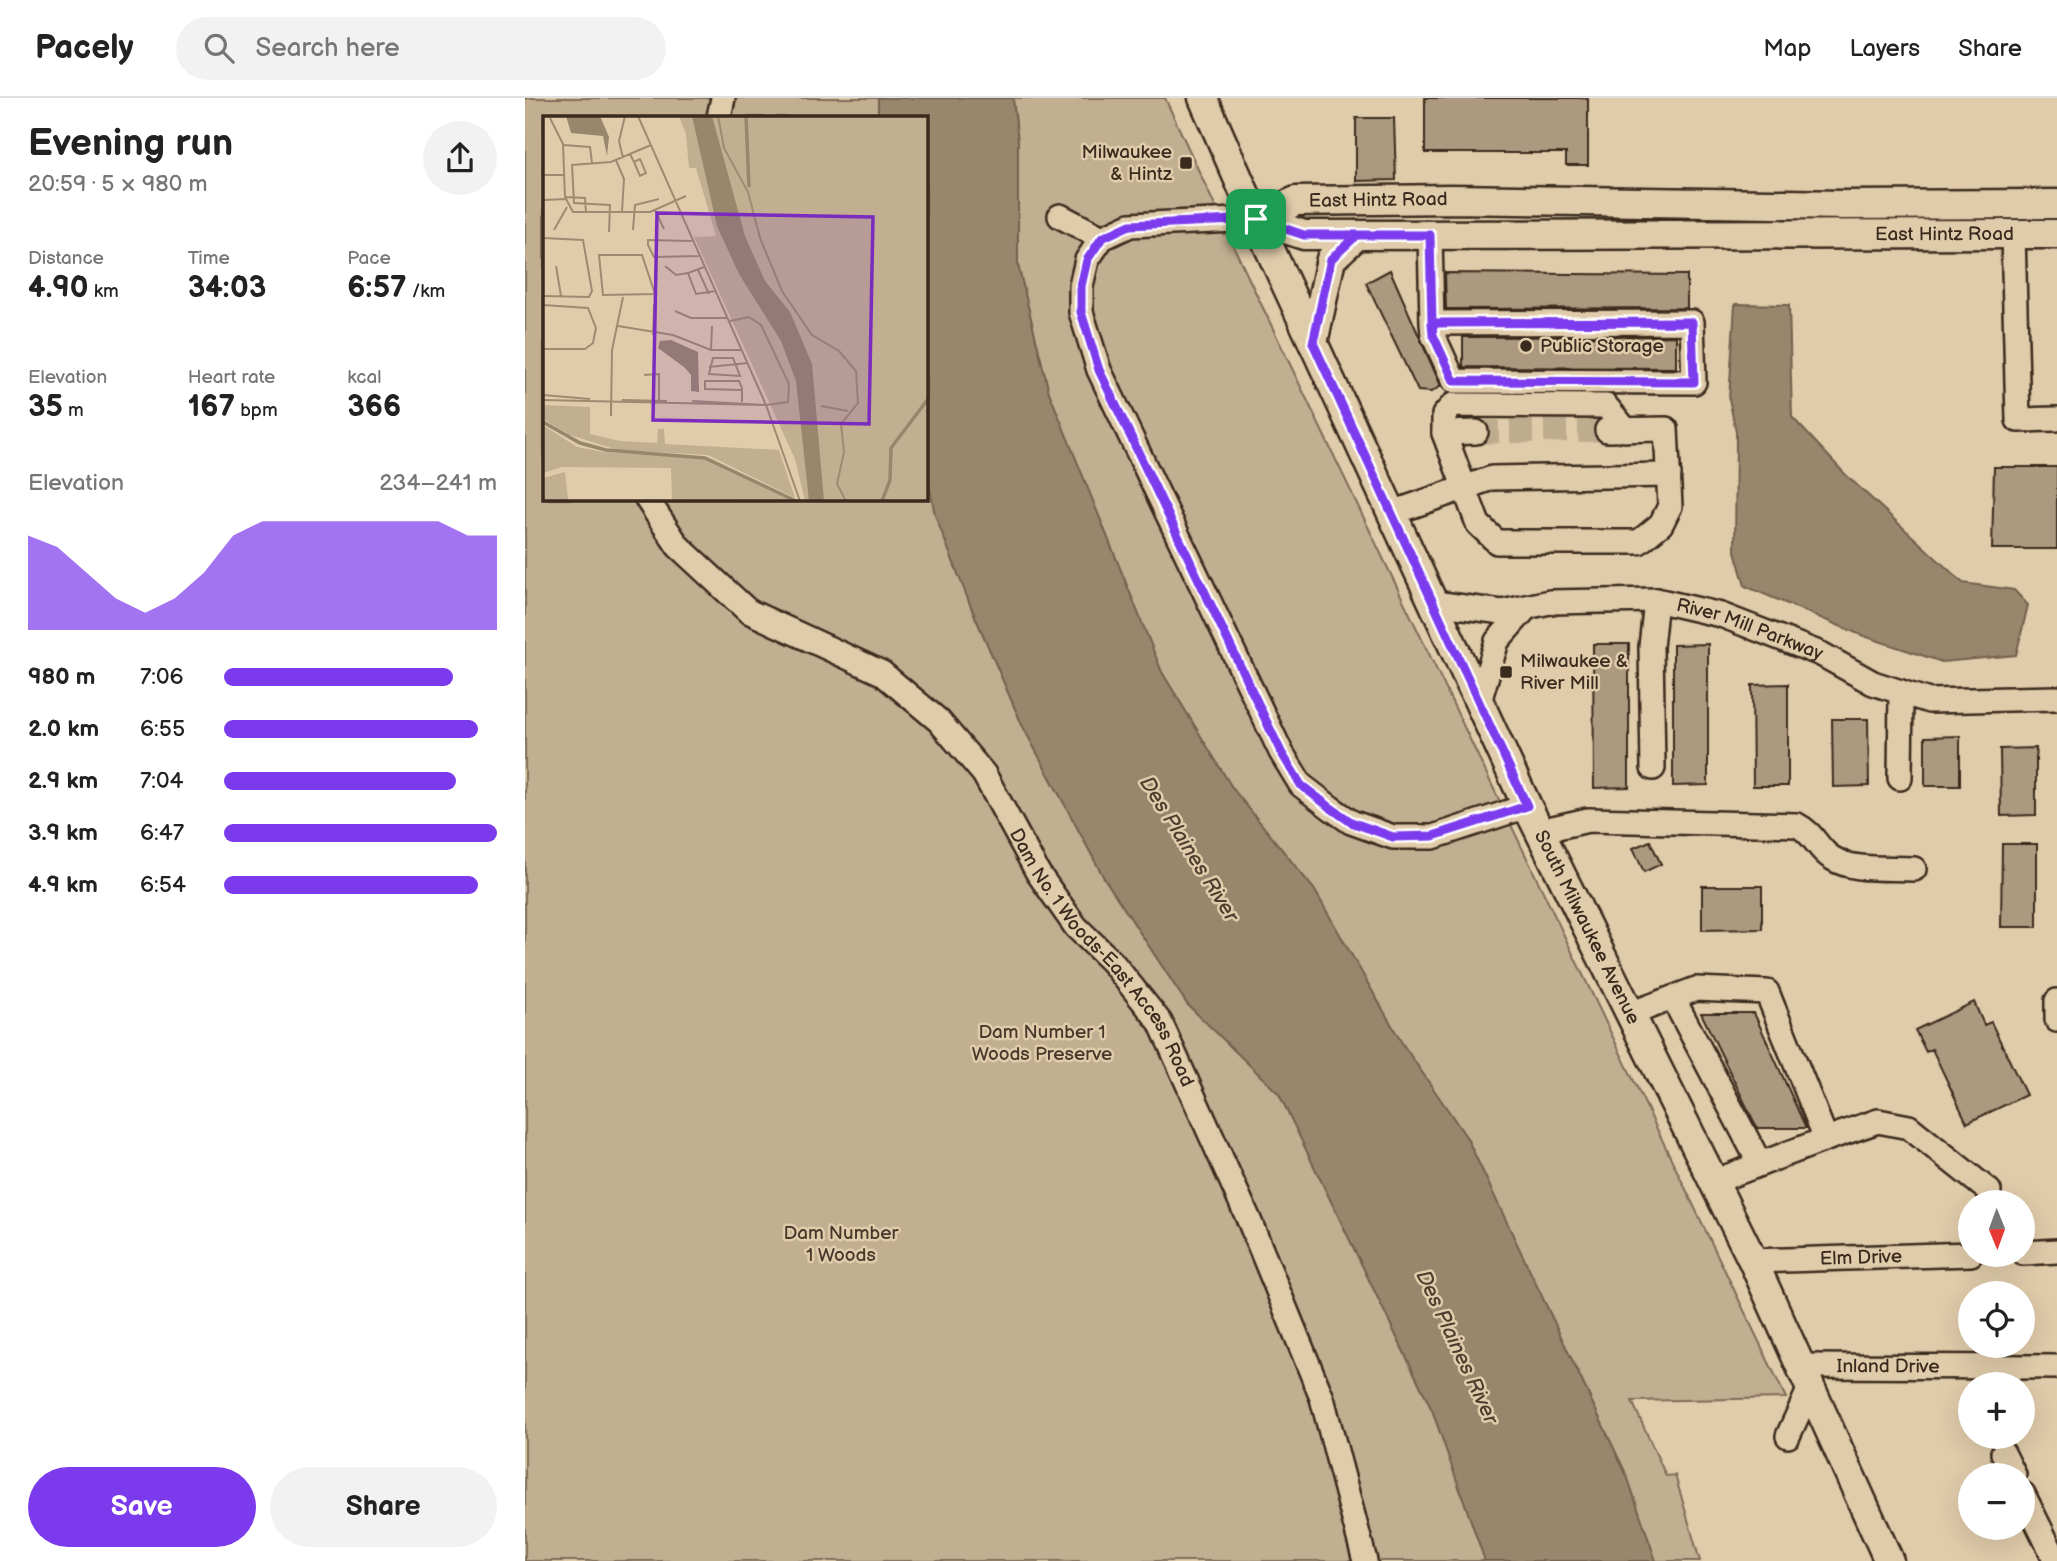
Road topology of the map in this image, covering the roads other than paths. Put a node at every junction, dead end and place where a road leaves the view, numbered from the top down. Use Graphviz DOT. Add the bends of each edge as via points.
graph roads {
  1 [pos="723,98"];
  2 [pos="1203,98"];
  3 [pos="719,116"];
  4 [pos="2057,204"];
  5 [pos="1060,216"];
  6 [pos="1256,219"];
  7 [pos="2013,234"];
  8 [pos="2057,234"];
  9 [pos="1357,235"];
  10 [pos="1430,235"];
  11 [pos="1102,238"];
  12 [pos="1432,323"];
  13 [pos="1313,343"];
  14 [pos="2057,419"];
  15 [pos="1476,432"];
  16 [pos="1444,433"];
  17 [pos="1668,475"];
  18 [pos="1463,487"];
  19 [pos="648,500"];
  20 [pos="1392,513"];
  21 [pos="1656,600"];
  22 [pos="1433,603"];
  23 [pos="1526,608"];
  24 [pos="1901,692"];
  25 [pos="2057,698"];
  26 [pos="1479,702"];
  27 [pos="1653,768"];
  28 [pos="1900,778"];
  29 [pos="1527,806"];
  30 [pos="1540,831"];
  31 [pos="1914,869"];
  32 [pos="1673,998"];
  33 [pos="2057,1001"];
  34 [pos="1630,1014"];
  35 [pos="2057,1020"];
  36 [pos="1826,1139"];
  37 [pos="1760,1164"];
  38 [pos="1713,1182"];
  39 [pos="1988,1190"];
  40 [pos="2057,1251"];
  41 [pos="2035,1252"];
  42 [pos="1958,1254"];
  43 [pos="1752,1261"];
  44 [pos="2057,1367"];
  45 [pos="1805,1377"];
  46 [pos="1788,1436"];
  47 [pos="2003,1453"];
  48 [pos="2008,1463"];
  49 [pos="2035,1518"];
  50 [pos="1365,1561"];
  51 [pos="1889,1561"];
  52 [pos="2056,1561"];
  1 -- 3 [label="street"];
  2 -- 6 [label="main road, South Milwaukee Avenue"];
  4 -- 6 [label="main road, East Hintz Road" via="1296,201"];
  5 -- 11 [label="street"];
  6 -- 9 [label="main road, East Hintz Road" via="1304,235"];
  6 -- 11 [label="street" via="1130,225"];
  6 -- 13 [label="main road, South Milwaukee Avenue"];
  7 -- 8 [label="main road, East Hintz Road"];
  7 -- 10 [label="main road, East Hintz Road"];
  7 -- 14 [label="street" via="2018,420"];
  9 -- 10 [label="main road, East Hintz Road"];
  9 -- 13 [label="main road" via="1331,259"];
  10 -- 12 [label="street"];
  11 -- 29 [label="street" via="1087,260 1081,286 1081,312 1099,370 1281,752 1301,785 1351,822 1393,837 1433,836"];
  12 -- 12 [label="street" via="1454,381 1694,382 1692,322"];
  13 -- 20 [label="main road, South Milwaukee Avenue"];
  15 -- 16 [label="street"];
  16 -- 17 [label="street" via="1444,415 1453,405 1606,406 1616,430 1666,429"];
  16 -- 18 [label="street"];
  17 -- 18 [label="street" via="1492,478"];
  17 -- 18 [label="street" via="1669,506 1661,524 1639,541 1497,542 1478,524"];
  18 -- 20 [label="street"];
  19 -- 50 [label="street, Dam No. 1 Woods-East Access Road" via="678,546 748,611 882,673 939,721 984,774 1038,873 1076,927 1112,962 1160,1022 1317,1387"];
  20 -- 22 [label="main road, South Milwaukee Avenue"];
  21 -- 23 [label="street, River Mill Parkway" via="1550,602"];
  21 -- 24 [label="street, River Mill Parkway" via="1721,615"];
  21 -- 27 [label="street" via="1651,647"];
  22 -- 23 [label="street, River Mill Parkway" via="1502,612"];
  22 -- 26 [label="main road, South Milwaukee Avenue"];
  23 -- 26 [label="street" via="1497,640"];
  24 -- 25 [label="street, River Mill Parkway" via="1929,701"];
  24 -- 28 [label="street"];
  26 -- 29 [label="main road, South Milwaukee Avenue"];
  29 -- 30 [label="main road, South Milwaukee Avenue"];
  30 -- 31 [label="street" via="1588,820 1797,825 1810,831 1831,858 1846,864"];
  30 -- 34 [label="main road, South Milwaukee Avenue"];
  32 -- 34 [label="street"];
  32 -- 36 [label="street" via="1696,989 1766,992"];
  32 -- 37 [label="street"];
  33 -- 35 [label="street"];
  34 -- 38 [label="main road, South Milwaukee Avenue"];
  36 -- 37 [label="street"];
  36 -- 39 [label="street" via="1878,1121 1909,1127"];
  37 -- 38 [label="street"];
  38 -- 43 [label="main road, South Milwaukee Avenue"];
  40 -- 41 [label="street"];
  42 -- 43 [label="street, Elm Drive"];
  43 -- 45 [label="main road, South Milwaukee Avenue"];
  44 -- 45 [label="street, Inland Drive"];
  45 -- 46 [label="street"];
  45 -- 51 [label="main road, South Milwaukee Avenue"];
  47 -- 48 [label="street"];
  49 -- 52 [label="street"];
}
